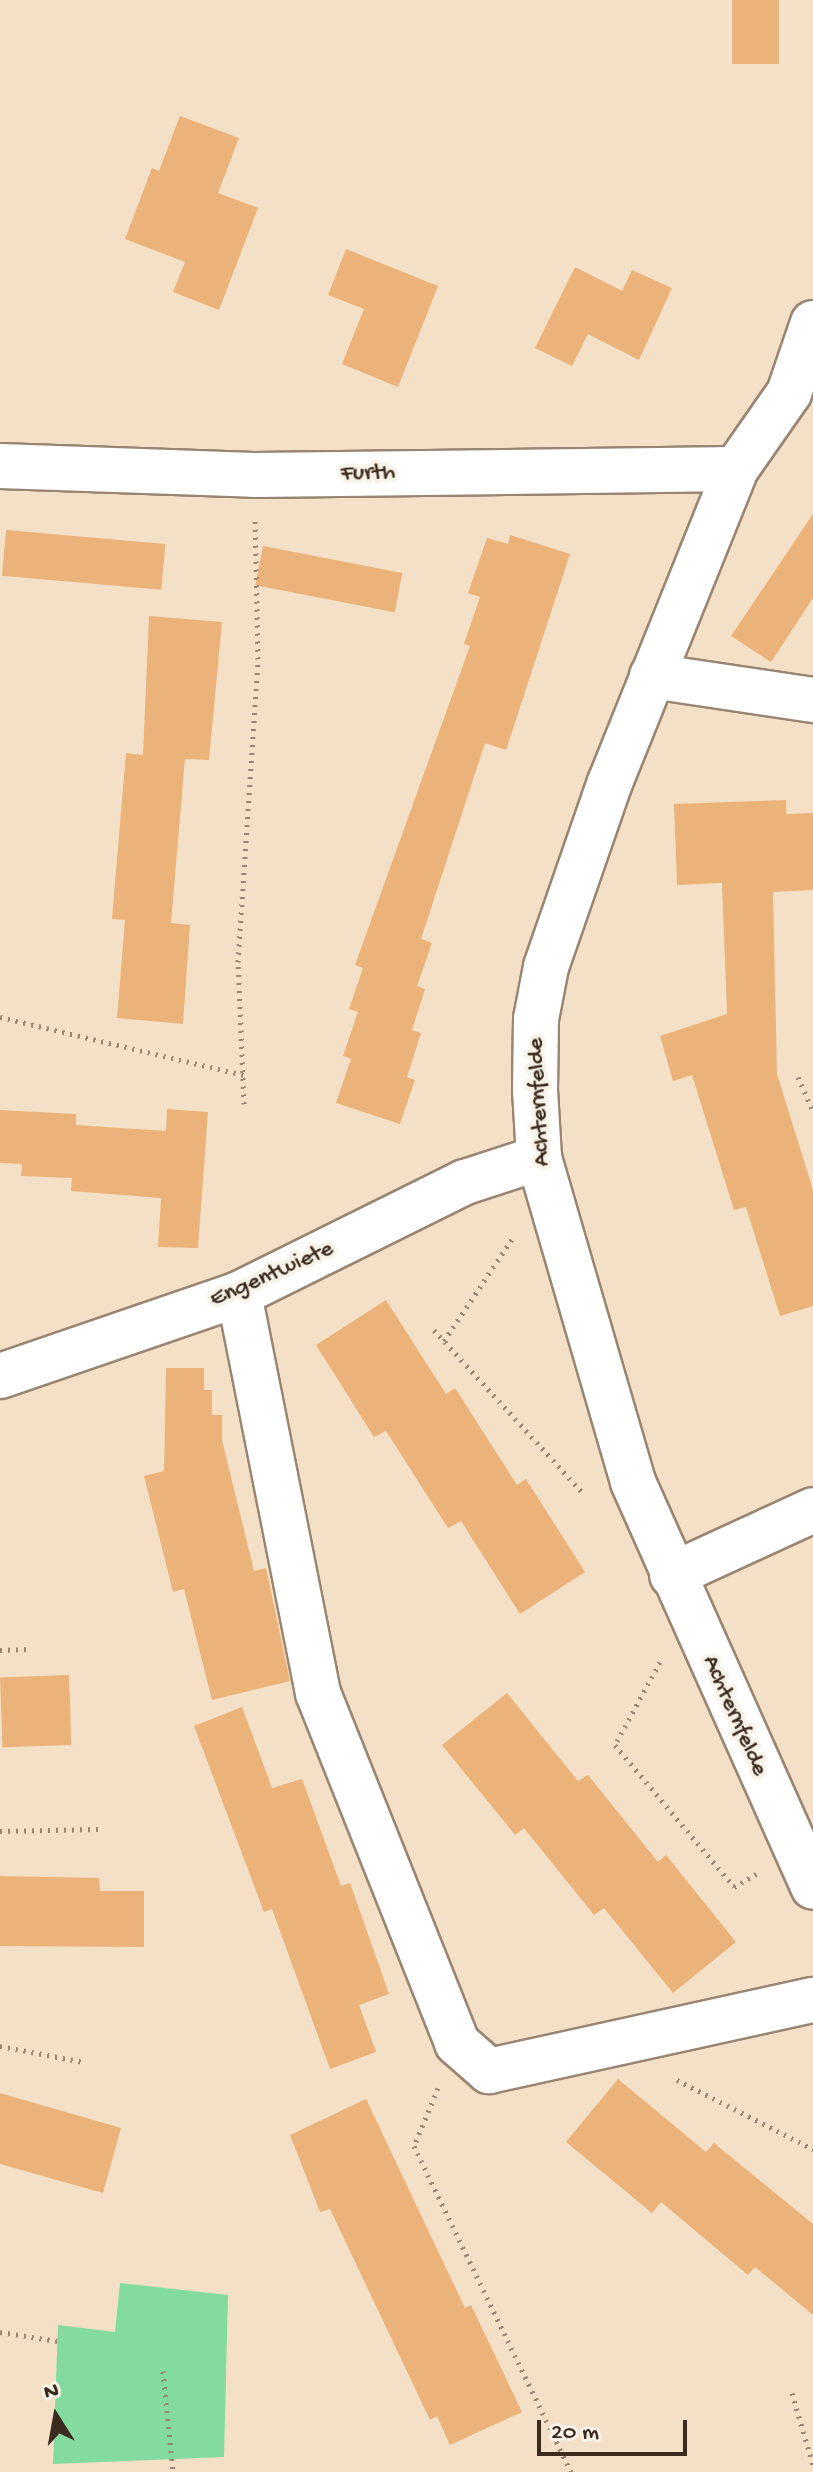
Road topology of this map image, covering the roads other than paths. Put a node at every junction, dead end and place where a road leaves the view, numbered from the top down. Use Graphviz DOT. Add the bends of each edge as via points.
graph roads {
  1 [pos="813,323"];
  2 [pos="0,466"];
  3 [pos="736,469"];
  4 [pos="652,676"];
  5 [pos="813,700"];
  6 [pos="543,1173"];
  7 [pos="239,1294"];
  8 [pos="0,1376"];
  9 [pos="813,1510"];
  10 [pos="680,1593"];
  11 [pos="804,1870"];
  12 [pos="813,2000"];
  1 -- 3 [label="street, Achternfelde" via="789,393"];
  2 -- 3 [label="street, Furth" via="254,475"];
  3 -- 4 [label="street, Achternfelde"];
  4 -- 5 [label="street"];
  4 -- 6 [label="street, Achternfelde" via="546,967 536,1019"];
  6 -- 7 [label="street, Engentwiete" via="465,1182"];
  6 -- 10 [label="street, Achternfelde" via="633,1482"];
  7 -- 8 [label="street, Engentwiete"];
  7 -- 12 [label="street" via="318,1693 457,2043 489,2071"];
  9 -- 10 [label="street"];
  10 -- 11 [label="street, Achternfelde"];
}
